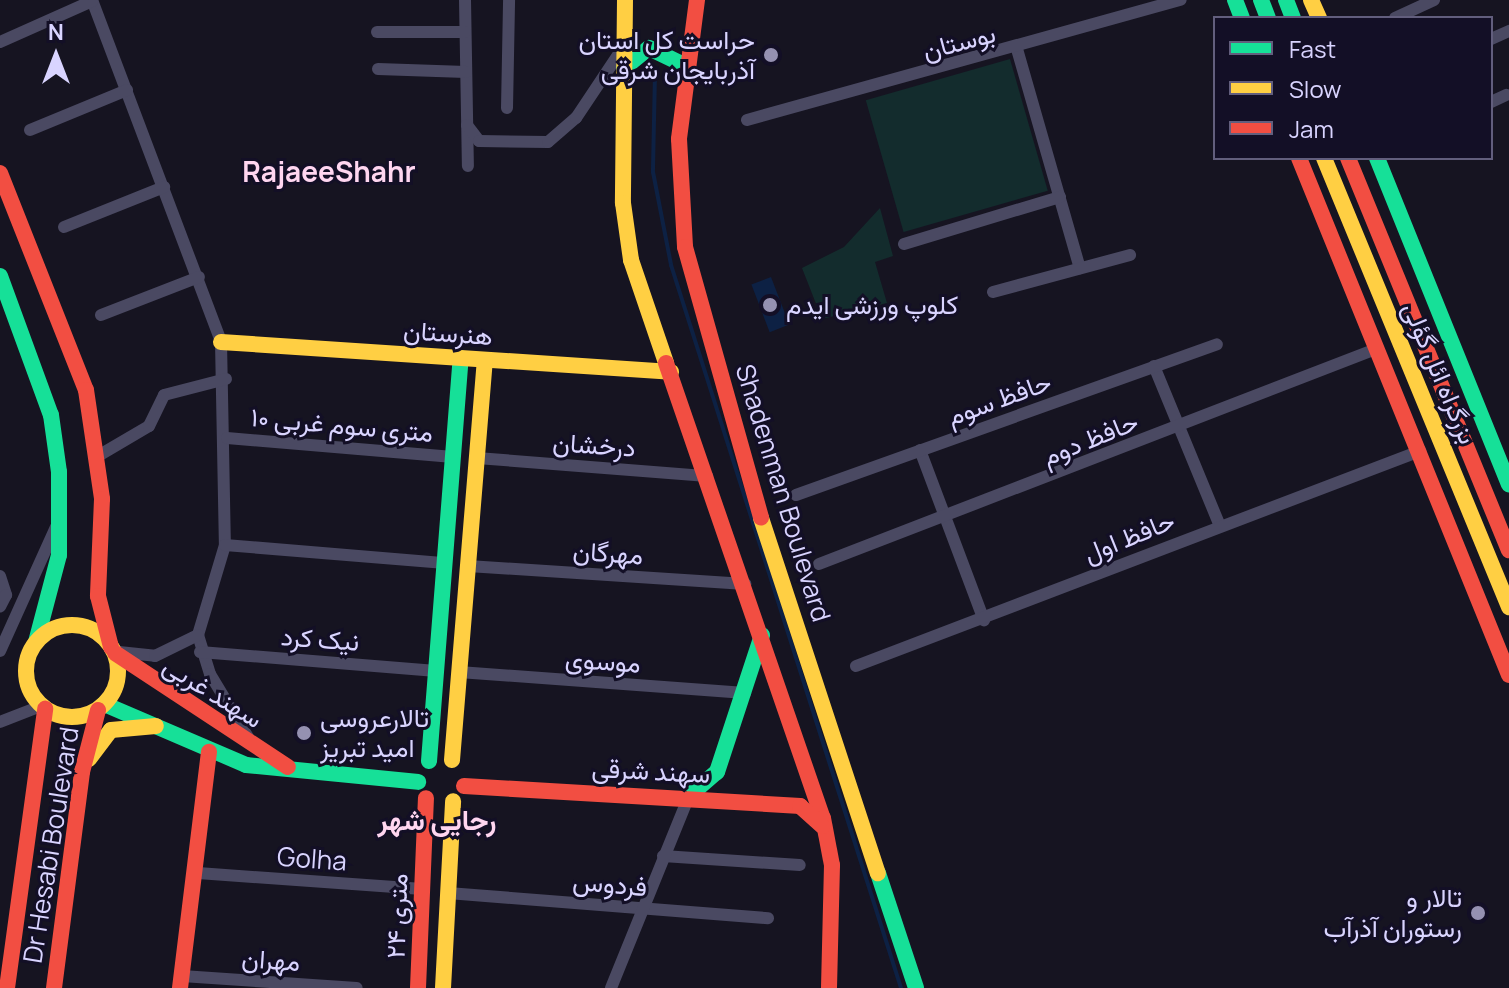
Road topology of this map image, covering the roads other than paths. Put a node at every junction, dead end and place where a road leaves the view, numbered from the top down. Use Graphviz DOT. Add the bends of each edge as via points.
graph roads {
  1 [pos="92,0"];
  2 [pos="465,0"];
  3 [pos="509,0"];
  4 [pos="625,0"];
  5 [pos="1181,0"];
  6 [pos="1434,0"];
  7 [pos="699,3"];
  8 [pos="1399,16"];
  9 [pos="377,32"];
  10 [pos="465,32"];
  11 [pos="0,42"];
  12 [pos="624,46"];
  13 [pos="1017,49"];
  14 [pos="686,66"];
  15 [pos="624,68"];
  16 [pos="378,69"];
  17 [pos="466,72"];
  18 [pos="127,90"];
  19 [pos="1506,95"];
  20 [pos="1493,101"];
  21 [pos="507,108"];
  22 [pos="747,120"];
  23 [pos="467,125"];
  24 [pos="30,130"];
  25 [pos="1300,160"];
  26 [pos="1325,160"];
  27 [pos="1349,160"];
  28 [pos="1378,160"];
  29 [pos="468,166"];
  30 [pos="0,173"];
  31 [pos="164,187"];
  32 [pos="1060,197"];
  33 [pos="64,227"];
  34 [pos="904,244"];
  35 [pos="1130,255"];
  36 [pos="1080,268"];
  37 [pos="0,276"];
  38 [pos="199,277"];
  39 [pos="993,292"];
  40 [pos="101,315"];
  41 [pos="221,342"];
  42 [pos="1217,344"];
  43 [pos="1376,349"];
  44 [pos="461,358"];
  45 [pos="485,360"];
  46 [pos="1154,366"];
  47 [pos="671,372"];
  48 [pos="226,379"];
  49 [pos="1180,427"];
  50 [pos="227,438"];
  51 [pos="920,450"];
  52 [pos="1420,451"];
  53 [pos="98,456"];
  54 [pos="453,457"];
  55 [pos="477,458"];
  56 [pos="707,476"];
  57 [pos="1509,484"];
  58 [pos="796,495"];
  59 [pos="947,520"];
  60 [pos="59,521"];
  61 [pos="1219,524"];
  62 [pos="225,545"];
  63 [pos="1509,550"];
  64 [pos="445,563"];
  65 [pos="819,564"];
  66 [pos="468,566"];
  67 [pos="0,576"];
  68 [pos="745,584"];
  69 [pos="3,601"];
  70 [pos="1509,607"];
  71 [pos="984,620"];
  72 [pos="762,633"];
  73 [pos="198,635"];
  74 [pos="36,642"];
  75 [pos="113,650"];
  76 [pos="0,651"];
  77 [pos="200,652"];
  78 [pos="856,666"];
  79 [pos="436,671"];
  80 [pos="459,672"];
  81 [pos="1509,675"];
  82 [pos="745,693"];
  83 [pos="101,707"];
  84 [pos="43,708"];
  85 [pos="0,722"];
  86 [pos="156,726"];
  87 [pos="252,745"];
  88 [pos="209,752"];
  89 [pos="452,760"];
  90 [pos="429,761"];
  91 [pos="288,767"];
  92 [pos="82,772"];
  93 [pos="418,782"];
  94 [pos="464,786"];
  95 [pos="689,796"];
  96 [pos="426,798"];
  97 [pos="453,801"];
  98 [pos="825,830"];
  99 [pos="663,856"];
  100 [pos="800,865"];
  101 [pos="198,873"];
  102 [pos="422,889"];
  103 [pos="448,893"];
  104 [pos="639,908"];
  105 [pos="768,918"];
  106 [pos="181,982"];
  107 [pos="55,987"];
  108 [pos="7,988"];
  109 [pos="357,988"];
  110 [pos="418,988"];
  111 [pos="443,988"];
  112 [pos="611,988"];
  113 [pos="829,988"];
  114 [pos="916,988"];
  1 -- 11 [label="street"];
  1 -- 18 [label="street"];
  2 -- 10 [label="street"];
  3 -- 21 [label="street"];
  4 -- 12 [label="main road"];
  5 -- 13 [label="street, بوستان"];
  6 -- 8 [label="street"];
  7 -- 14 [label="main road, Shadenman Boulevard"];
  9 -- 10 [label="street"];
  10 -- 17 [label="street"];
  12 -- 15 [label="main road"];
  12 -- 23 [label="street" via="576,118 548,142 479,141"];
  13 -- 22 [label="street, بوستان"];
  13 -- 32 [label="street"];
  14 -- 15 [label="main road" via="649,48"];
  14 -- 114 [label="main road, Shadenman Boulevard" via="678,194 685,247 767,540"];
  15 -- 47 [label="main road" via="625,217 631,260"];
  16 -- 17 [label="street"];
  17 -- 23 [label="street"];
  18 -- 24 [label="street"];
  18 -- 31 [label="street"];
  19 -- 20 [label="street"];
  23 -- 29 [label="street"];
  25 -- 43 [label="main road"];
  26 -- 70 [label="main road, بزرگراه ائل گؤلی"];
  27 -- 63 [label="main road, بزرگراه ائل گؤلی"];
  28 -- 57 [label="main road"];
  30 -- 53 [label="main road" via="65,331"];
  31 -- 33 [label="street"];
  31 -- 38 [label="street"];
  32 -- 34 [label="street"];
  32 -- 36 [label="street"];
  35 -- 36 [label="street"];
  36 -- 39 [label="street"];
  37 -- 60 [label="main road" via="51,415"];
  38 -- 40 [label="street"];
  38 -- 41 [label="street"];
  41 -- 44 [label="main road, هنرستان"];
  41 -- 48 [label="street"];
  42 -- 46 [label="street, حافظ سوم"];
  43 -- 49 [label="street, حافظ دوم"];
  43 -- 52 [label="main road"];
  44 -- 45 [label="main road, هنرستان"];
  44 -- 54 [label="main road"];
  45 -- 47 [label="main road, هنرستان"];
  45 -- 55 [label="main road"];
  46 -- 49 [label="street"];
  46 -- 51 [label="street, حافظ سوم"];
  47 -- 56 [label="main road"];
  48 -- 50 [label="street"];
  48 -- 53 [label="street" via="164,395 149,426"];
  49 -- 59 [label="street, حافظ دوم"];
  49 -- 61 [label="street"];
  50 -- 54 [label="street, ۱۰ متری سوم غربی"];
  50 -- 62 [label="street"];
  51 -- 58 [label="street, حافظ سوم"];
  51 -- 59 [label="street"];
  52 -- 61 [label="street, حافظ اول"];
  52 -- 81 [label="main road"];
  53 -- 75 [label="main road" via="98,596"];
  54 -- 64 [label="main road"];
  55 -- 56 [label="street, درخشان"];
  55 -- 66 [label="main road"];
  56 -- 68 [label="main road"];
  59 -- 65 [label="street, حافظ دوم"];
  59 -- 71 [label="street"];
  60 -- 74 [label="main road" via="54,583"];
  60 -- 76 [label="street"];
  61 -- 71 [label="street, حافظ اول"];
  62 -- 64 [label="street"];
  62 -- 73 [label="street"];
  64 -- 79 [label="main road"];
  66 -- 68 [label="street, مهرگان"];
  66 -- 80 [label="main road"];
  67 -- 69 [label="street"];
  68 -- 72 [label="main road"];
  71 -- 78 [label="street, حافظ اول"];
  72 -- 82 [label="main road"];
  72 -- 98 [label="main road"];
  73 -- 75 [label="street" via="155,656"];
  73 -- 77 [label="street"];
  74 -- 75 [label="main road" via="75,625"];
  74 -- 84 [label="main road" via="27,682"];
  75 -- 83 [label="main road" via="118,680"];
  75 -- 87 [label="main road, سهند غربی"];
  77 -- 79 [label="street, نیک کرد"];
  77 -- 87 [label="street"];
  79 -- 90 [label="main road"];
  80 -- 82 [label="street, موسوی"];
  80 -- 89 [label="main road"];
  82 -- 95 [label="main road" via="717,772"];
  83 -- 84 [label="main road" via="71,717"];
  83 -- 86 [label="main road, سهند غربی"];
  83 -- 92 [label="main road, Dr Hesabi Boulevard"];
  84 -- 85 [label="street"];
  84 -- 108 [label="main road, Dr Hesabi Boulevard"];
  86 -- 88 [label="main road, سهند غربی"];
  86 -- 92 [label="main road" via="111,730"];
  87 -- 91 [label="main road, سهند غربی"];
  88 -- 91 [label="main road, سهند غربی"];
  88 -- 101 [label="main road"];
  89 -- 90 [label="main road"];
  89 -- 94 [label="main road"];
  90 -- 93 [label="main road"];
  91 -- 93 [label="main road, سهند غربی"];
  92 -- 107 [label="main road, Dr Hesabi Boulevard"];
  93 -- 96 [label="main road"];
  94 -- 95 [label="main road, سهند شرقی"];
  94 -- 97 [label="main road"];
  95 -- 98 [label="main road, سهند شرقی" via="800,806"];
  95 -- 99 [label="street"];
  96 -- 97 [label="main road"];
  96 -- 102 [label="main road, ۲۴ متری"];
  97 -- 103 [label="main road, ۲۴ متری"];
  98 -- 113 [label="main road" via="832,865"];
  99 -- 100 [label="street"];
  99 -- 104 [label="street"];
  101 -- 102 [label="street, Golha"];
  101 -- 106 [label="main road"];
  102 -- 110 [label="main road, ۲۴ متری"];
  103 -- 104 [label="street, فردوس"];
  103 -- 111 [label="main road, ۲۴ متری"];
  104 -- 105 [label="street, فردوس"];
  104 -- 112 [label="street"];
  106 -- 109 [label="street, مهران"];
}
